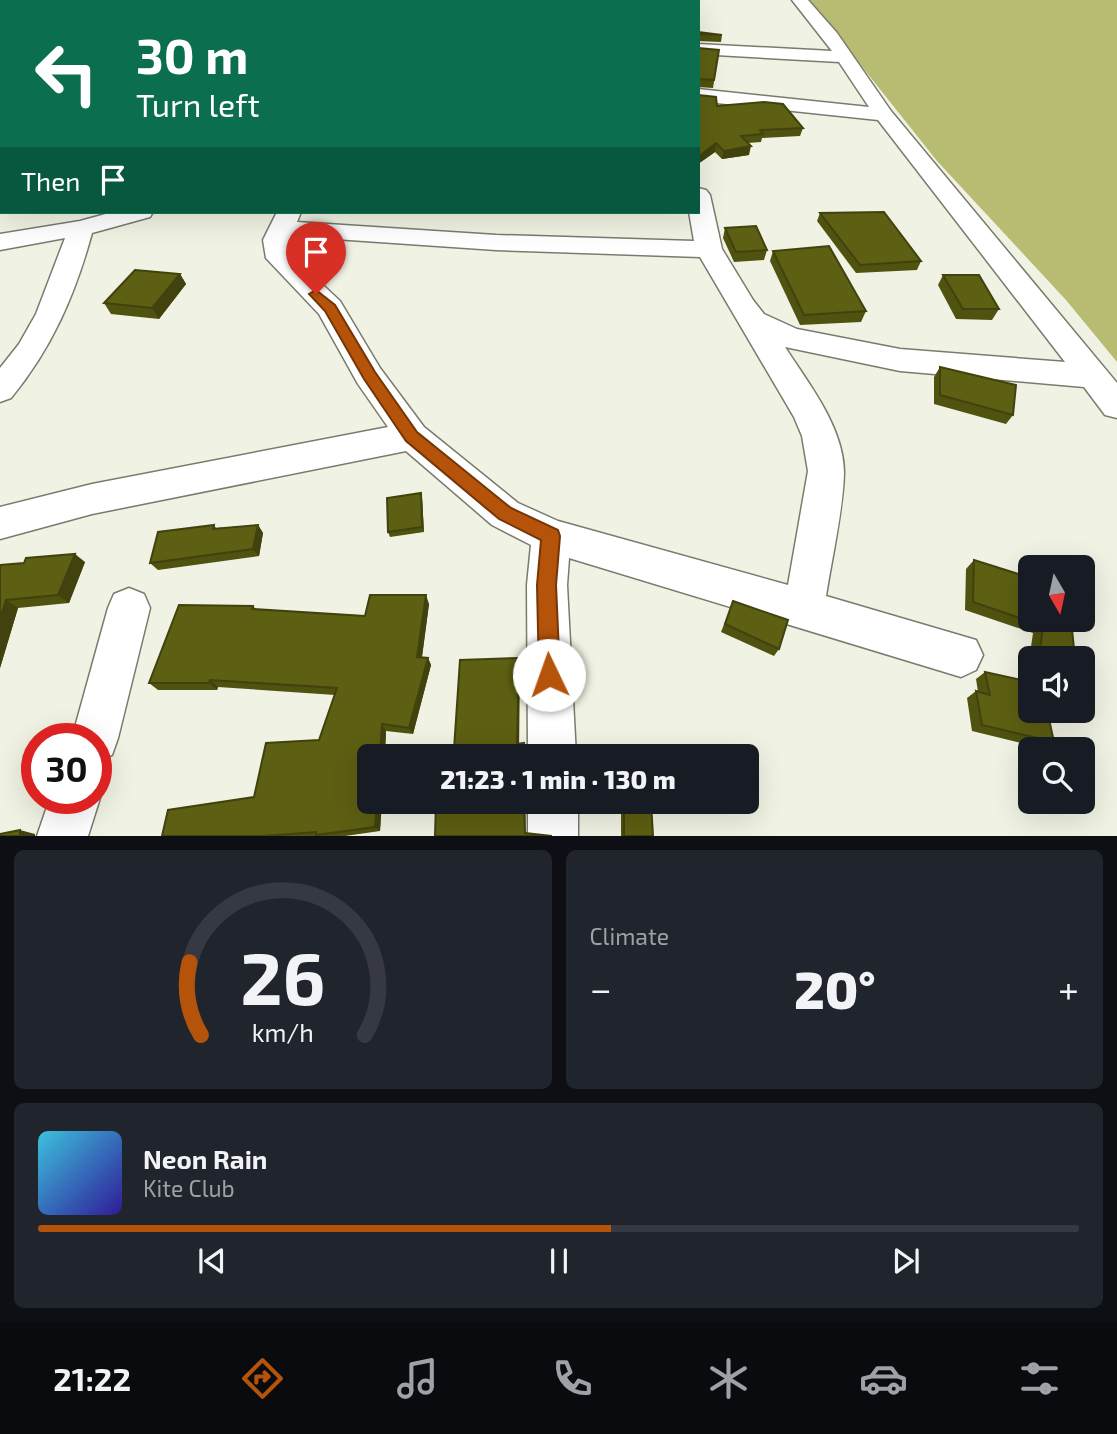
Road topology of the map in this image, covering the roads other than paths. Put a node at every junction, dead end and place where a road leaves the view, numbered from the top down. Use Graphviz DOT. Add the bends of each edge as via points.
graph roads {
  1 [pos="800,0"];
  2 [pos="700,48"];
  3 [pos="845,57"];
  4 [pos="700,95"];
  5 [pos="884,115"];
  6 [pos="700,205"];
  7 [pos="134,214"];
  8 [pos="286,220"];
  9 [pos="81,228"];
  10 [pos="0,242"];
  11 [pos="709,249"];
  12 [pos="754,321"];
  13 [pos="1093,376"];
  14 [pos="0,390"];
  15 [pos="1117,406"];
  16 [pos="412,436"];
  17 [pos="0,523"];
  18 [pos="551,536"];
  19 [pos="129,608"];
  20 [pos="804,609"];
  21 [pos="961,655"];
  22 [pos="99,723"];
  23 [pos="552,744"];
  24 [pos="69,814"];
  25 [pos="553,814"];
  26 [pos="62,835"];
  27 [pos="553,835"];
  1 -- 3 [label="street"];
  2 -- 3 [label="street"];
  3 -- 5 [label="street"];
  4 -- 5 [label="street"];
  5 -- 13 [label="street"];
  6 -- 11 [label="street"];
  7 -- 9 [label="street"];
  8 -- 11 [label="street" via="423,241"];
  8 -- 16 [label="street" via="276,240 279,258 330,308 369,376"];
  9 -- 10 [label="street"];
  9 -- 14 [label="street" via="53,314 27,359"];
  11 -- 12 [label="street"];
  12 -- 13 [label="street" via="790,338 900,360"];
  12 -- 20 [label="street" via="810,415 826,471"];
  13 -- 15 [label="street"];
  16 -- 17 [label="street" via="92,499"];
  16 -- 18 [label="street" via="505,514"];
  18 -- 20 [label="street"];
  18 -- 23 [label="street" via="547,631"];
  19 -- 22 [label="street"];
  20 -- 21 [label="street"];
  24 -- 26 [label="street"];
  25 -- 27 [label="street"];
}
